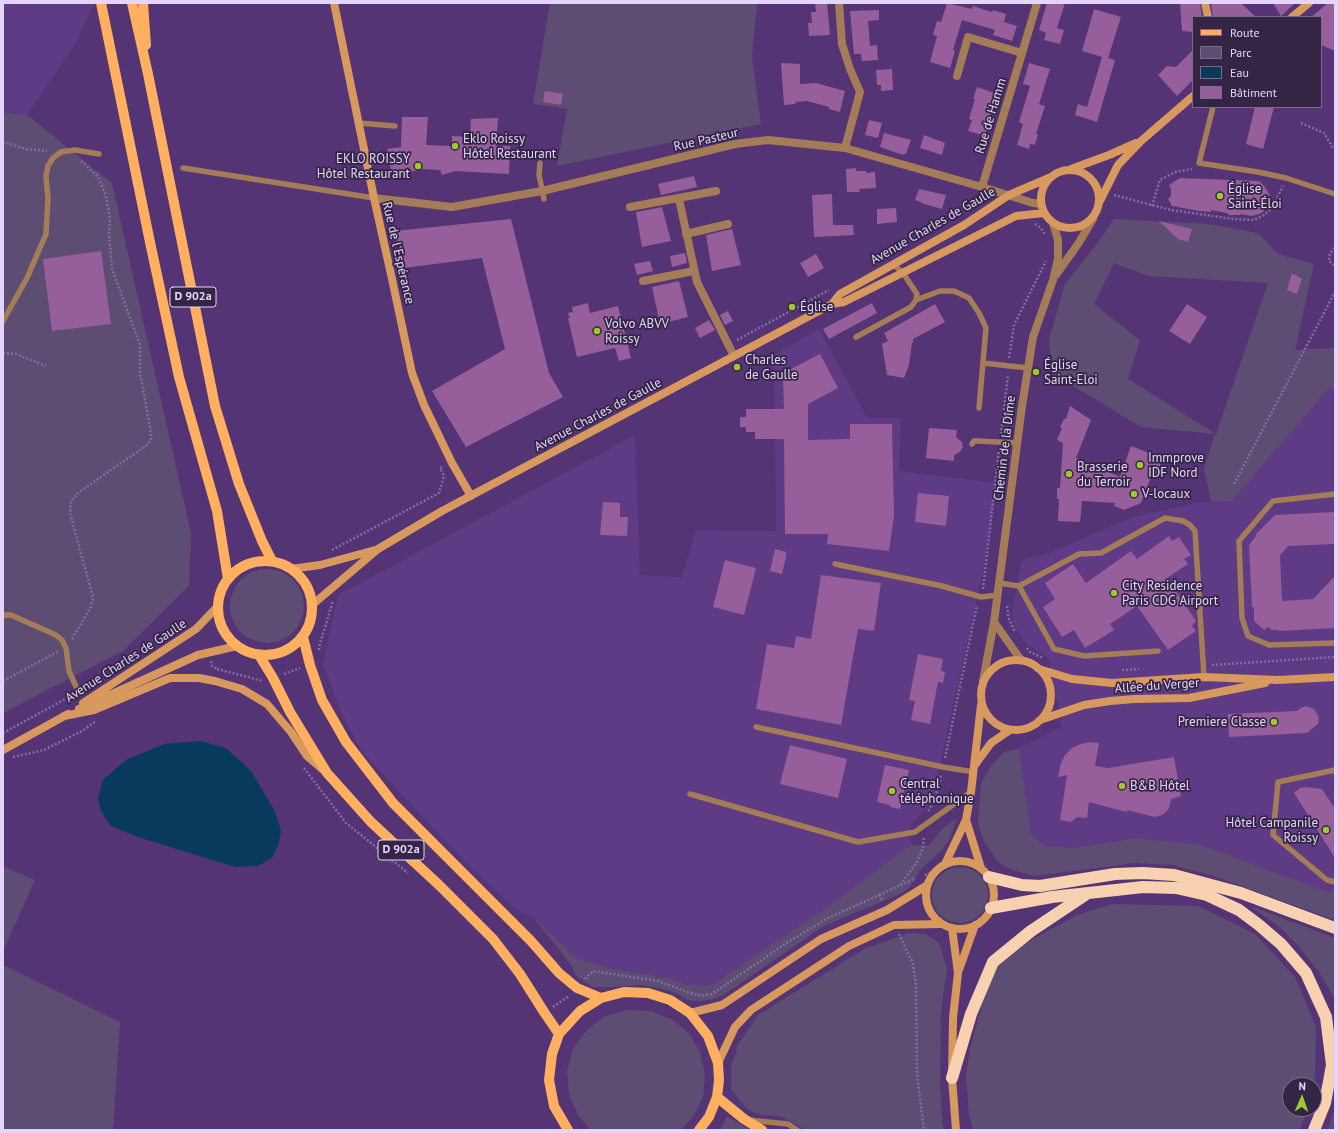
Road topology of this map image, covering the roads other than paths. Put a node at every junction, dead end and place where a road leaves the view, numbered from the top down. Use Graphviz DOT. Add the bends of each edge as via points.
graph roads {
  1 [pos="101,3"];
  2 [pos="132,3"];
  3 [pos="144,3"];
  4 [pos="334,3"];
  5 [pos="839,3"];
  6 [pos="1037,3"];
  7 [pos="1205,3"];
  8 [pos="1309,3"];
  9 [pos="1208,16"];
  10 [pos="1293,16"];
  11 [pos="1022,53"];
  12 [pos="148,74"];
  13 [pos="957,76"];
  14 [pos="1192,97"];
  15 [pos="1213,108"];
  16 [pos="358,123"];
  17 [pos="395,126"];
  18 [pos="1141,141"];
  19 [pos="845,148"];
  20 [pos="99,154"];
  21 [pos="540,163"];
  22 [pos="183,168"];
  23 [pos="1070,170"];
  24 [pos="1050,177"];
  25 [pos="982,187"];
  26 [pos="716,191"];
  27 [pos="1335,194"];
  28 [pos="543,195"];
  29 [pos="1009,195"];
  30 [pos="374,198"];
  31 [pos="679,198"];
  32 [pos="1100,202"];
  33 [pos="1041,204"];
  34 [pos="630,207"];
  35 [pos="1044,214"];
  36 [pos="1093,218"];
  37 [pos="1053,223"];
  38 [pos="728,224"];
  39 [pos="686,234"];
  40 [pos="893,264"];
  41 [pos="694,271"];
  42 [pos="903,273"];
  43 [pos="1053,280"];
  44 [pos="644,281"];
  45 [pos="916,300"];
  46 [pos="832,304"];
  47 [pos="3,321"];
  48 [pos="856,337"];
  49 [pos="734,356"];
  50 [pos="983,363"];
  51 [pos="1028,368"];
  52 [pos="979,408"];
  53 [pos="972,444"];
  54 [pos="1017,444"];
  55 [pos="1335,494"];
  56 [pos="471,496"];
  57 [pos="378,549"];
  58 [pos="272,562"];
  59 [pos="836,564"];
  60 [pos="291,569"];
  61 [pos="228,579"];
  62 [pos="999,583"];
  63 [pos="1019,586"];
  64 [pos="998,595"];
  65 [pos="312,605"];
  66 [pos="218,606"];
  67 [pos="3,615"];
  68 [pos="994,622"];
  69 [pos="303,637"];
  70 [pos="1335,643"];
  71 [pos="237,646"];
  72 [pos="1158,651"];
  73 [pos="258,655"];
  74 [pos="1021,660"];
  75 [pos="1039,668"];
  76 [pos="1204,677"];
  77 [pos="1335,677"];
  78 [pos="1278,680"];
  79 [pos="983,681"];
  80 [pos="78,691"];
  81 [pos="982,704"];
  82 [pos="64,716"];
  83 [pos="1040,720"];
  84 [pos="756,727"];
  85 [pos="1010,730"];
  86 [pos="3,750"];
  87 [pos="974,768"];
  88 [pos="1335,770"];
  89 [pos="327,773"];
  90 [pos="971,792"];
  91 [pos="690,794"];
  92 [pos="966,820"];
  93 [pos="945,864"];
  94 [pos="981,868"];
  95 [pos="989,877"];
  96 [pos="1335,882"];
  97 [pos="926,886"];
  98 [pos="1087,893"];
  99 [pos="991,908"];
  100 [pos="941,924"];
  101 [pos="975,925"];
  102 [pos="952,928"];
  103 [pos="1335,928"];
  104 [pos="958,973"];
  105 [pos="601,998"];
  106 [pos="690,1013"];
  107 [pos="559,1034"];
  108 [pos="718,1063"];
  109 [pos="952,1078"];
  110 [pos="717,1097"];
  111 [pos="744,1120"];
  112 [pos="568,1130"];
  113 [pos="699,1130"];
  114 [pos="762,1130"];
  115 [pos="797,1130"];
  116 [pos="956,1130"];
  117 [pos="1314,1130"];
  1 -- 61 [label="main road, D 902a" via="179,377 217,511"];
  2 -- 12 [label="main road, D 902a"];
  3 -- 12 [label="main road"];
  4 -- 16 [label="street, Rue de l'Espérance"];
  5 -- 19 [label="street" via="842,44 860,92"];
  6 -- 11 [label="street, Rue de Hamm"];
  7 -- 9 [label="street"];
  8 -- 10 [label="street"];
  11 -- 13 [label="street" via="968,37"];
  11 -- 25 [label="street, Rue de Hamm"];
  12 -- 58 [label="main road, D 902a" via="215,406 239,484"];
  14 -- 18 [label="street"];
  15 -- 27 [label="lane" via="1199,163 1286,178"];
  16 -- 17 [label="lane"];
  16 -- 30 [label="street, Rue de l'Espérance"];
  18 -- 23 [label="street"];
  18 -- 32 [label="street" via="1118,165"];
  19 -- 25 [label="street, Rue Pasteur"];
  19 -- 28 [label="street, Rue Pasteur" via="768,140 735,144"];
  20 -- 47 [label="lane" via="75,150 61,152 48,166 46,234 27,278"];
  21 -- 28 [label="lane" via="539,175"];
  22 -- 30 [label="lane"];
  23 -- 24 [label="street"];
  23 -- 32 [label="street" via="1080,171 1089,176 1099,192"];
  24 -- 29 [label="street, Avenue Charles de Gaulle"];
  24 -- 33 [label="street" via="1044,185"];
  25 -- 29 [label="street, Rue Pasteur"];
  26 -- 31 [label="street"];
  28 -- 30 [label="street, Rue Pasteur" via="452,206"];
  29 -- 33 [label="street, Rue Pasteur"];
  29 -- 40 [label="street, Avenue Charles de Gaulle" via="964,225"];
  30 -- 56 [label="street, Rue de l'Espérance" via="412,373 424,405"];
  31 -- 34 [label="street"];
  31 -- 39 [label="street"];
  32 -- 36 [label="street"];
  33 -- 35 [label="street"];
  35 -- 37 [label="street"];
  35 -- 42 [label="street, Avenue Charles de Gaulle" via="1016,216"];
  36 -- 37 [label="street" via="1078,228 1069,229"];
  36 -- 43 [label="street, Chemin de la Dîme"];
  37 -- 43 [label="street, Chemin de la Dîme" via="1058,240 1058,259"];
  38 -- 39 [label="street"];
  39 -- 41 [label="street"];
  40 -- 42 [label="lane"];
  40 -- 46 [label="street, Avenue Charles de Gaulle" via="840,294"];
  41 -- 44 [label="street"];
  41 -- 49 [label="street"];
  42 -- 45 [label="lane" via="916,294"];
  42 -- 46 [label="street, Avenue Charles de Gaulle" via="844,302"];
  43 -- 51 [label="street, Chemin de la Dîme" via="1033,336"];
  45 -- 48 [label="lane" via="910,307"];
  45 -- 50 [label="lane" via="940,291 954,291 969,298 986,328"];
  46 -- 49 [label="street, Avenue Charles de Gaulle"];
  49 -- 56 [label="street, Avenue Charles de Gaulle"];
  50 -- 51 [label="lane"];
  50 -- 52 [label="lane"];
  51 -- 54 [label="street, Chemin de la Dîme"];
  53 -- 54 [label="lane" via="978,441"];
  54 -- 62 [label="street, Chemin de la Dîme"];
  55 -- 70 [label="lane" via="1273,501 1238,541 1242,618 1248,636 1269,645"];
  56 -- 57 [label="street, Avenue Charles de Gaulle"];
  57 -- 60 [label="street, Avenue Charles de Gaulle" via="320,565"];
  57 -- 65 [label="street, Avenue Charles de Gaulle"];
  58 -- 60 [label="main road"];
  58 -- 61 [label="main road" via="247,564"];
  59 -- 64 [label="lane" via="942,586 981,597"];
  60 -- 65 [label="main road" via="309,590"];
  61 -- 66 [label="main road" via="219,597"];
  62 -- 63 [label="lane"];
  62 -- 64 [label="street, Chemin de la Dîme"];
  63 -- 72 [label="lane" via="1054,649 1084,656"];
  63 -- 76 [label="lane" via="1079,554 1102,553 1165,518 1183,520 1195,531"];
  64 -- 68 [label="street, Chemin de la Dîme"];
  65 -- 69 [label="main road" via="309,626"];
  66 -- 71 [label="main road" via="220,621 226,635"];
  66 -- 82 [label="street, Avenue Charles de Gaulle" via="196,629"];
  67 -- 80 [label="lane" via="11,615 62,640 66,648 69,671"];
  68 -- 74 [label="street"];
  68 -- 79 [label="street, Chemin de la Dîme"];
  69 -- 73 [label="main road" via="283,652"];
  69 -- 105 [label="main road, D 902a" via="322,700 346,742 388,797 559,972 577,988"];
  71 -- 73 [label="main road"];
  71 -- 82 [label="street, Avenue Charles de Gaulle" via="198,655"];
  73 -- 89 [label="main road, D 902a"];
  74 -- 75 [label="street"];
  74 -- 79 [label="street" via="1009,660 998,664"];
  75 -- 76 [label="street, Allée du Verger" via="1072,679 1112,683"];
  75 -- 83 [label="street" via="1046,677 1051,700"];
  76 -- 78 [label="street, Allée du Verger"];
  77 -- 78 [label="street, Allée du Verger"];
  78 -- 83 [label="street, Allée du Verger" via="1189,698 1134,699 1084,705"];
  79 -- 81 [label="street" via="980,692"];
  81 -- 85 [label="street" via="992,721"];
  81 -- 87 [label="street"];
  82 -- 86 [label="street, Avenue Charles de Gaulle"];
  82 -- 89 [label="street" via="94,710 170,678 215,681 242,689 267,704 307,756"];
  83 -- 85 [label="street" via="1021,730"];
  84 -- 87 [label="lane" via="943,767"];
  85 -- 87 [label="street" via="991,743"];
  87 -- 90 [label="street"];
  88 -- 96 [label="lane" via="1278,782 1273,835 1327,880"];
  89 -- 107 [label="main road, D 902a" via="371,822 493,939 520,974"];
  90 -- 91 [label="lane" via="915,832 858,842"];
  90 -- 92 [label="street"];
  92 -- 93 [label="street"];
  92 -- 94 [label="street"];
  93 -- 94 [label="street" via="964,861"];
  93 -- 97 [label="street" via="935,871"];
  94 -- 95 [label="street"];
  95 -- 99 [label="street" via="994,893"];
  95 -- 103 [label="highway" via="1022,885 1040,886 1114,874 1174,875 1241,893"];
  97 -- 100 [label="street" via="928,908"];
  97 -- 106 [label="street" via="887,910 821,939 722,1005"];
  98 -- 99 [label="highway"];
  98 -- 109 [label="highway" via="1031,931 993,962 971,1014"];
  98 -- 117 [label="highway" via="1143,887 1176,888 1207,895 1239,910 1281,944 1306,973 1326,1017 1332,1065 1325,1103"];
  99 -- 101 [label="street"];
  100 -- 102 [label="street"];
  100 -- 108 [label="street" via="894,925 849,946 751,1010 735,1027"];
  101 -- 102 [label="street" via="964,929"];
  101 -- 104 [label="street"];
  102 -- 104 [label="street"];
  104 -- 109 [label="street"];
  105 -- 106 [label="main road" via="624,992 648,993 670,1000"];
  105 -- 107 [label="main road" via="580,1011"];
  106 -- 108 [label="main road" via="708,1036"];
  107 -- 112 [label="main road" via="552,1054 549,1080 554,1106"];
  108 -- 110 [label="main road"];
  109 -- 116 [label="street"];
  110 -- 111 [label="main road"];
  110 -- 113 [label="main road" via="709,1117"];
  111 -- 114 [label="main road"];
  111 -- 115 [label="lane" via="788,1124"];
}
